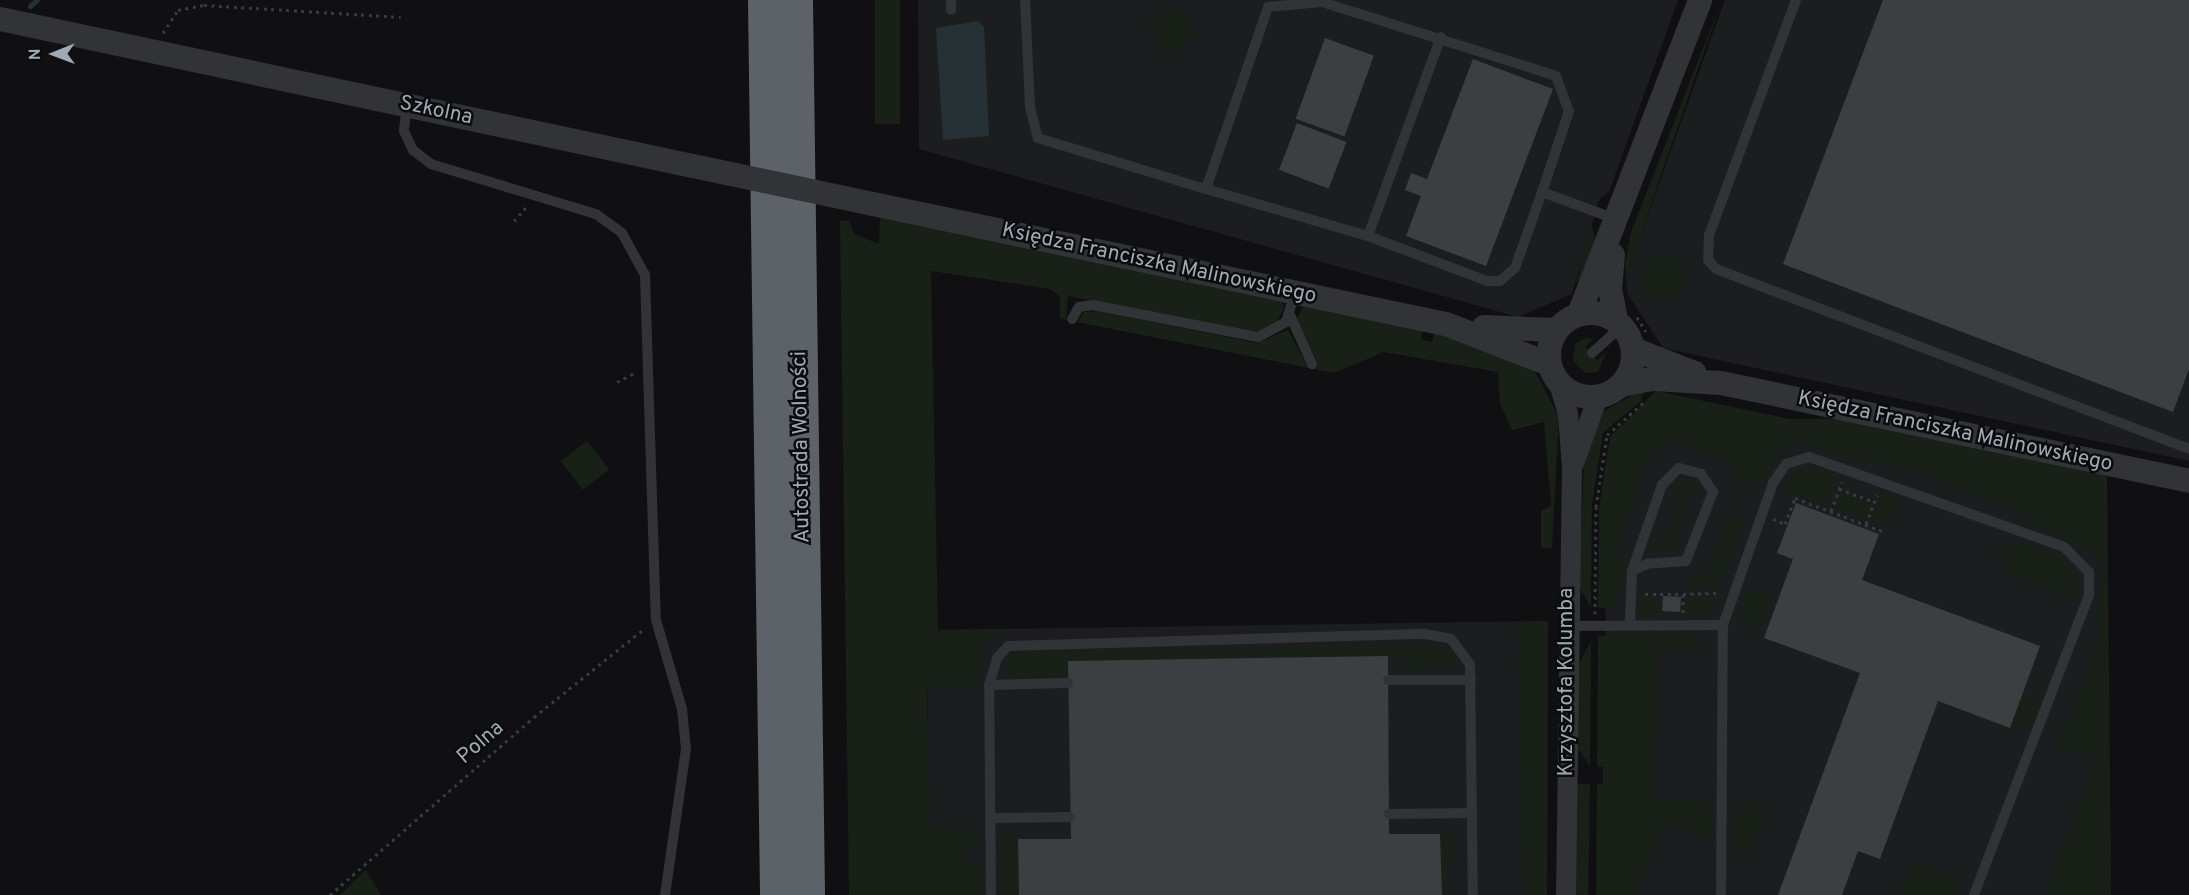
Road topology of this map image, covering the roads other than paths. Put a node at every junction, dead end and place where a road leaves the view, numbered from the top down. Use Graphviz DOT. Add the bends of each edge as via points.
graph roads {
  1 [pos="765,0"];
  2 [pos="796,0"];
  3 [pos="1025,0"];
  4 [pos="1700,0"];
  5 [pos="1796,0"];
  6 [pos="0,19"];
  7 [pos="1441,37"];
  8 [pos="407,105"];
  9 [pos="1206,189"];
  10 [pos="1542,192"];
  11 [pos="873,204"];
  12 [pos="1616,226"];
  13 [pos="1368,236"];
  14 [pos="1292,304"];
  15 [pos="1578,314"];
  16 [pos="1072,318"];
  17 [pos="1619,323"];
  18 [pos="1446,324"];
  19 [pos="1556,330"];
  20 [pos="1633,349"];
  21 [pos="1592,353"];
  22 [pos="1312,364"];
  23 [pos="1554,373"];
  24 [pos="1721,383"];
  25 [pos="1621,385"];
  26 [pos="1598,397"];
  27 [pos="2189,449"];
  28 [pos="1572,468"];
  29 [pos="2189,481"];
  30 [pos="1632,571"];
  31 [pos="1630,625"];
  32 [pos="1723,625"];
  33 [pos="1567,626"];
  34 [pos="1388,680"];
  35 [pos="1471,680"];
  36 [pos="1068,683"];
  37 [pos="989,685"];
  38 [pos="1472,813"];
  39 [pos="1389,814"];
  40 [pos="1070,817"];
  41 [pos="990,818"];
  42 [pos="664,895"];
  43 [pos="777,895"];
  44 [pos="808,895"];
  45 [pos="991,895"];
  46 [pos="1473,895"];
  47 [pos="1566,895"];
  48 [pos="1722,895"];
  49 [pos="1974,895"];
  1 -- 43 [label="highway, Autostrada Wolności"];
  2 -- 44 [label="highway, Autostrada Wolności"];
  3 -- 9 [label="lane" via="1030,107 1038,138"];
  4 -- 12 [label="street"];
  5 -- 27 [label="lane" via="1709,235 1706,249 1716,269"];
  6 -- 8 [label="street, Szkolna"];
  7 -- 9 [label="lane" via="1322,2 1268,7"];
  7 -- 10 [label="lane" via="1546,69 1563,87 1567,123"];
  7 -- 13 [label="lane"];
  8 -- 11 [label="street, Szkolna, bridge"];
  8 -- 42 [label="lane" via="404,131 413,150 431,164 596,214 635,250 645,275 656,620 682,709 686,749"];
  9 -- 13 [label="lane"];
  10 -- 12 [label="lane"];
  10 -- 13 [label="lane" via="1515,268 1500,281 1476,280"];
  11 -- 14 [label="street, Księdza Franciszka Malinowskiego"];
  12 -- 15 [label="street"];
  12 -- 17 [label="street" via="1610,289"];
  14 -- 16 [label="lane" via="1277,331 1258,338 1093,305 1079,307"];
  14 -- 18 [label="street, Księdza Franciszka Malinowskiego"];
  14 -- 22 [label="lane"];
  15 -- 17 [label="street"];
  15 -- 19 [label="street"];
  17 -- 20 [label="street"];
  17 -- 21 [label="lane"];
  18 -- 19 [label="street, Księdza Franciszka Malinowskiego"];
  18 -- 23 [label="street, Księdza Franciszka Malinowskiego"];
  19 -- 23 [label="street"];
  20 -- 24 [label="street, Księdza Franciszka Malinowskiego"];
  20 -- 25 [label="street"];
  23 -- 26 [label="street" via="1576,395"];
  23 -- 28 [label="street, Krzysztofa Kolumba" via="1568,414"];
  24 -- 25 [label="street, Księdza Franciszka Malinowskiego" via="1653,379"];
  24 -- 29 [label="street, Księdza Franciszka Malinowskiego"];
  25 -- 26 [label="street"];
  26 -- 28 [label="street, Krzysztofa Kolumba"];
  28 -- 33 [label="street, Krzysztofa Kolumba"];
  30 -- 30 [label="lane" via="1665,478 1679,468 1701,474 1713,492 1686,561 1647,564"];
  30 -- 31 [label="lane"];
  31 -- 32 [label="lane"];
  31 -- 33 [label="lane"];
  32 -- 48 [label="lane"];
  32 -- 49 [label="lane" via="1778,472 1786,464 1809,457 1847,467 2064,547 2089,572 2090,595"];
  33 -- 47 [label="street, Krzysztofa Kolumba"];
  34 -- 35 [label="lane"];
  35 -- 37 [label="lane" via="1464,650 1451,639 1424,634 1021,642 997,658"];
  35 -- 38 [label="lane"];
  36 -- 37 [label="lane"];
  37 -- 41 [label="lane"];
  38 -- 39 [label="lane"];
  38 -- 46 [label="lane"];
  40 -- 41 [label="lane"];
  41 -- 45 [label="lane"];
}
